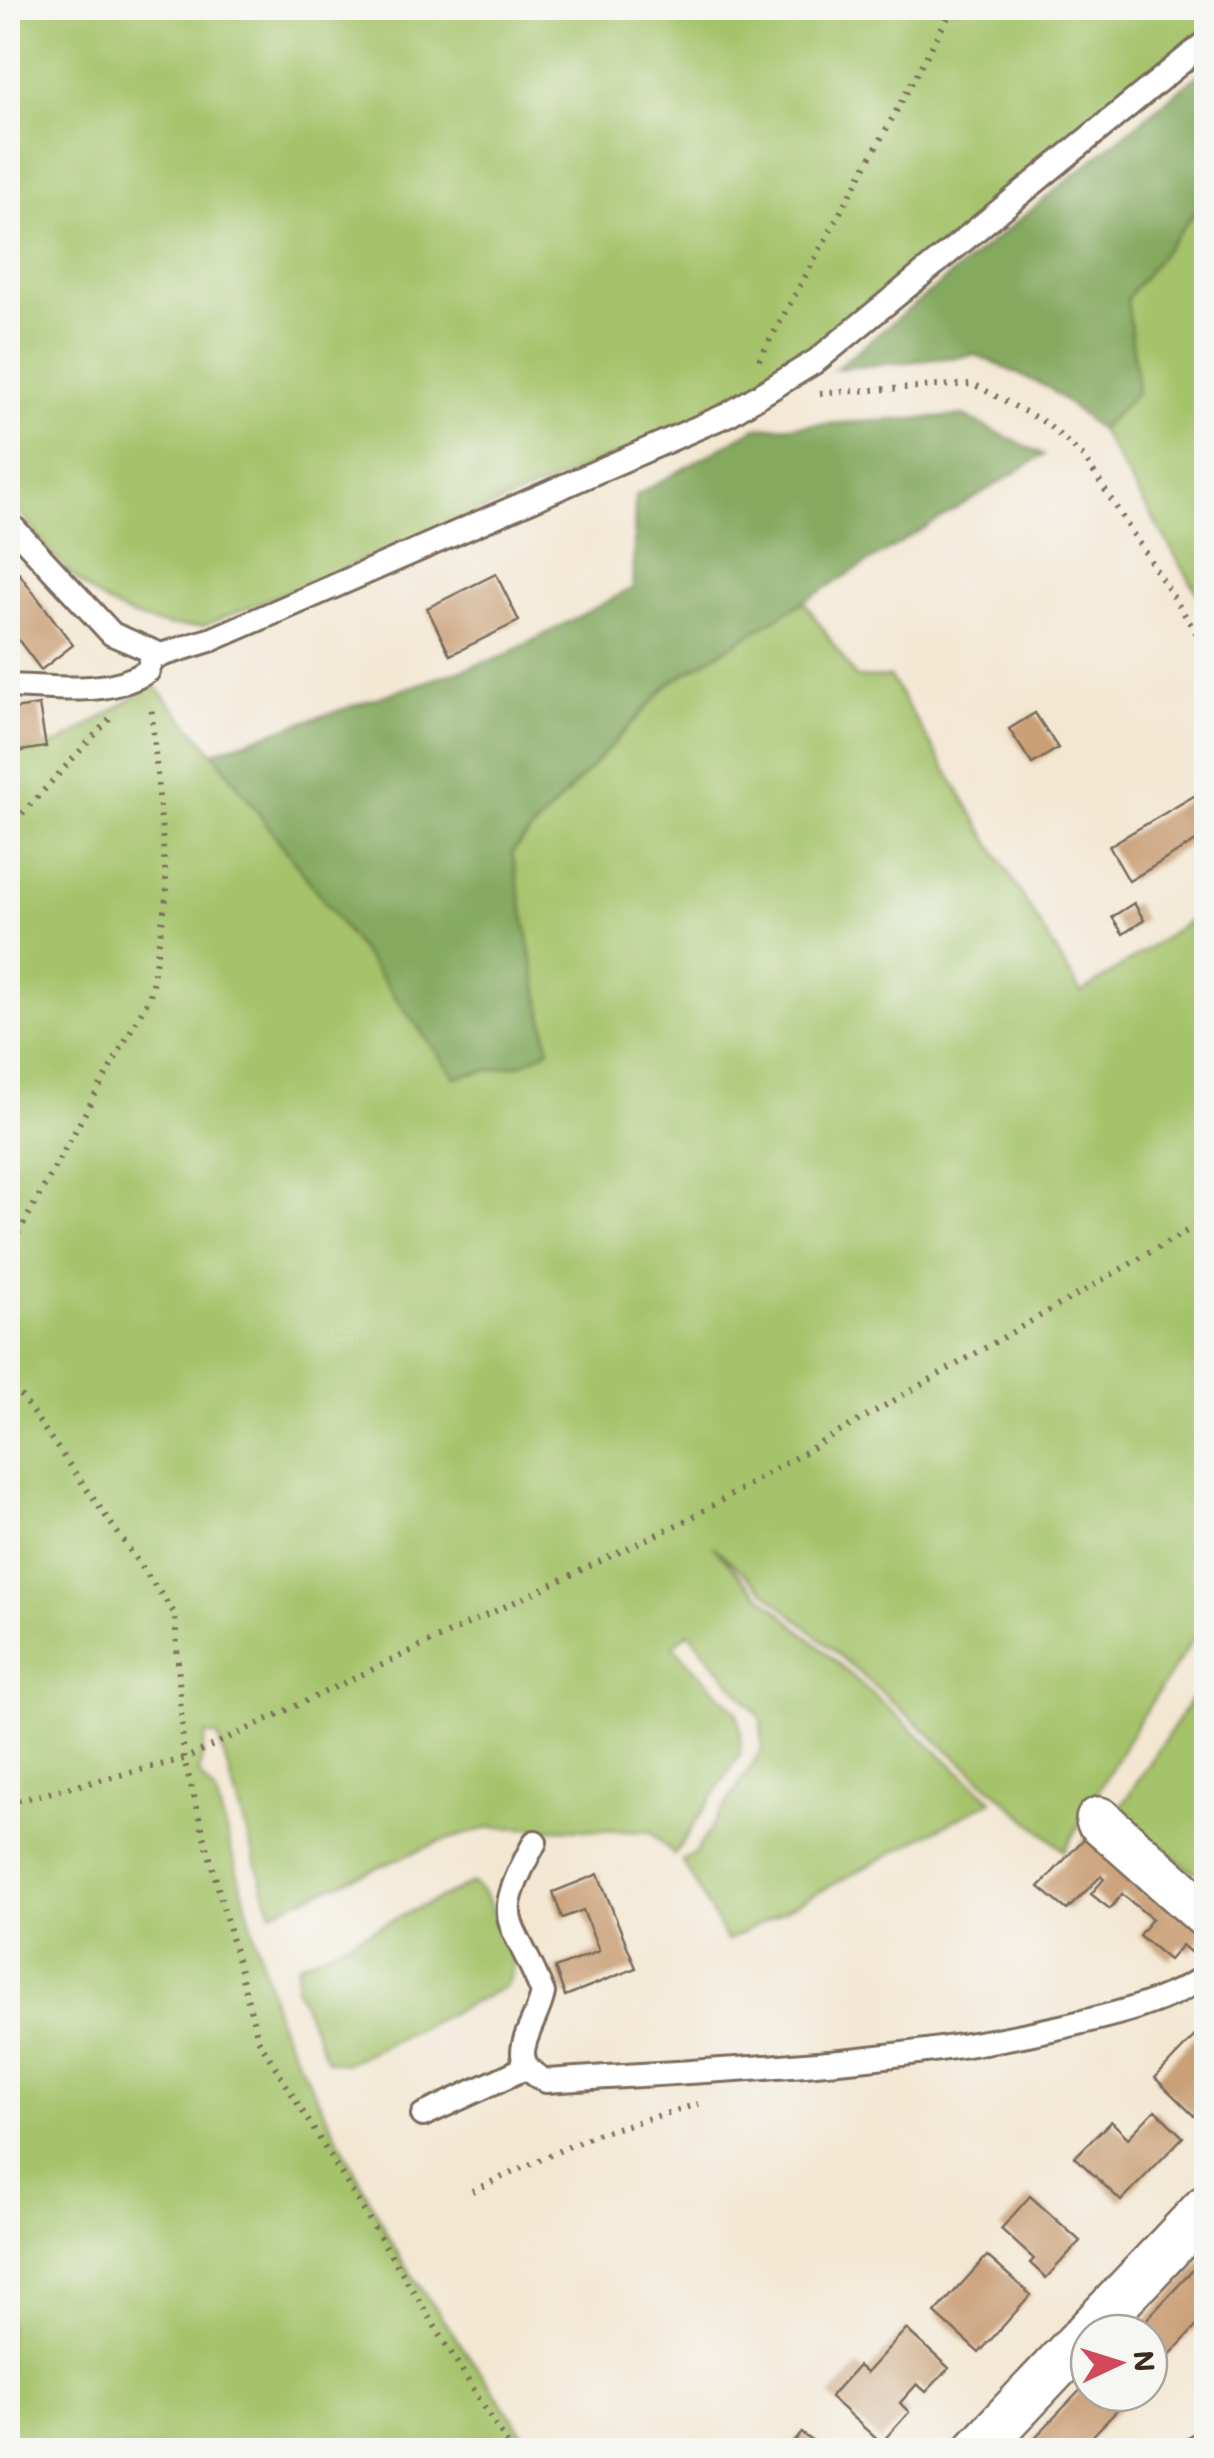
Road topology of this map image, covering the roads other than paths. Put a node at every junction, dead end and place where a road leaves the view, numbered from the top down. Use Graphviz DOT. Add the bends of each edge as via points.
graph roads {
  1 [pos="1206,42"];
  2 [pos="8,522"];
  3 [pos="151,662"];
  4 [pos="8,686"];
  5 [pos="1099,1820"];
  6 [pos="535,1842"];
  7 [pos="1206,1915"];
  8 [pos="1206,1976"];
  9 [pos="527,2068"];
  10 [pos="423,2115"];
  11 [pos="1206,2208"];
  12 [pos="977,2450"];
  1 -- 3 [label="lane" via="816,360 730,414"];
  2 -- 3 [label="lane" via="112,634"];
  3 -- 4 [label="lane" via="130,683 107,688"];
  5 -- 7 [label="street"];
  6 -- 9 [label="lane" via="508,1892 506,1910 543,1993 523,2045"];
  8 -- 9 [label="lane" via="1126,2012 920,2053 796,2068 546,2081"];
  9 -- 10 [label="lane"];
  11 -- 12 [label="street"];
}
